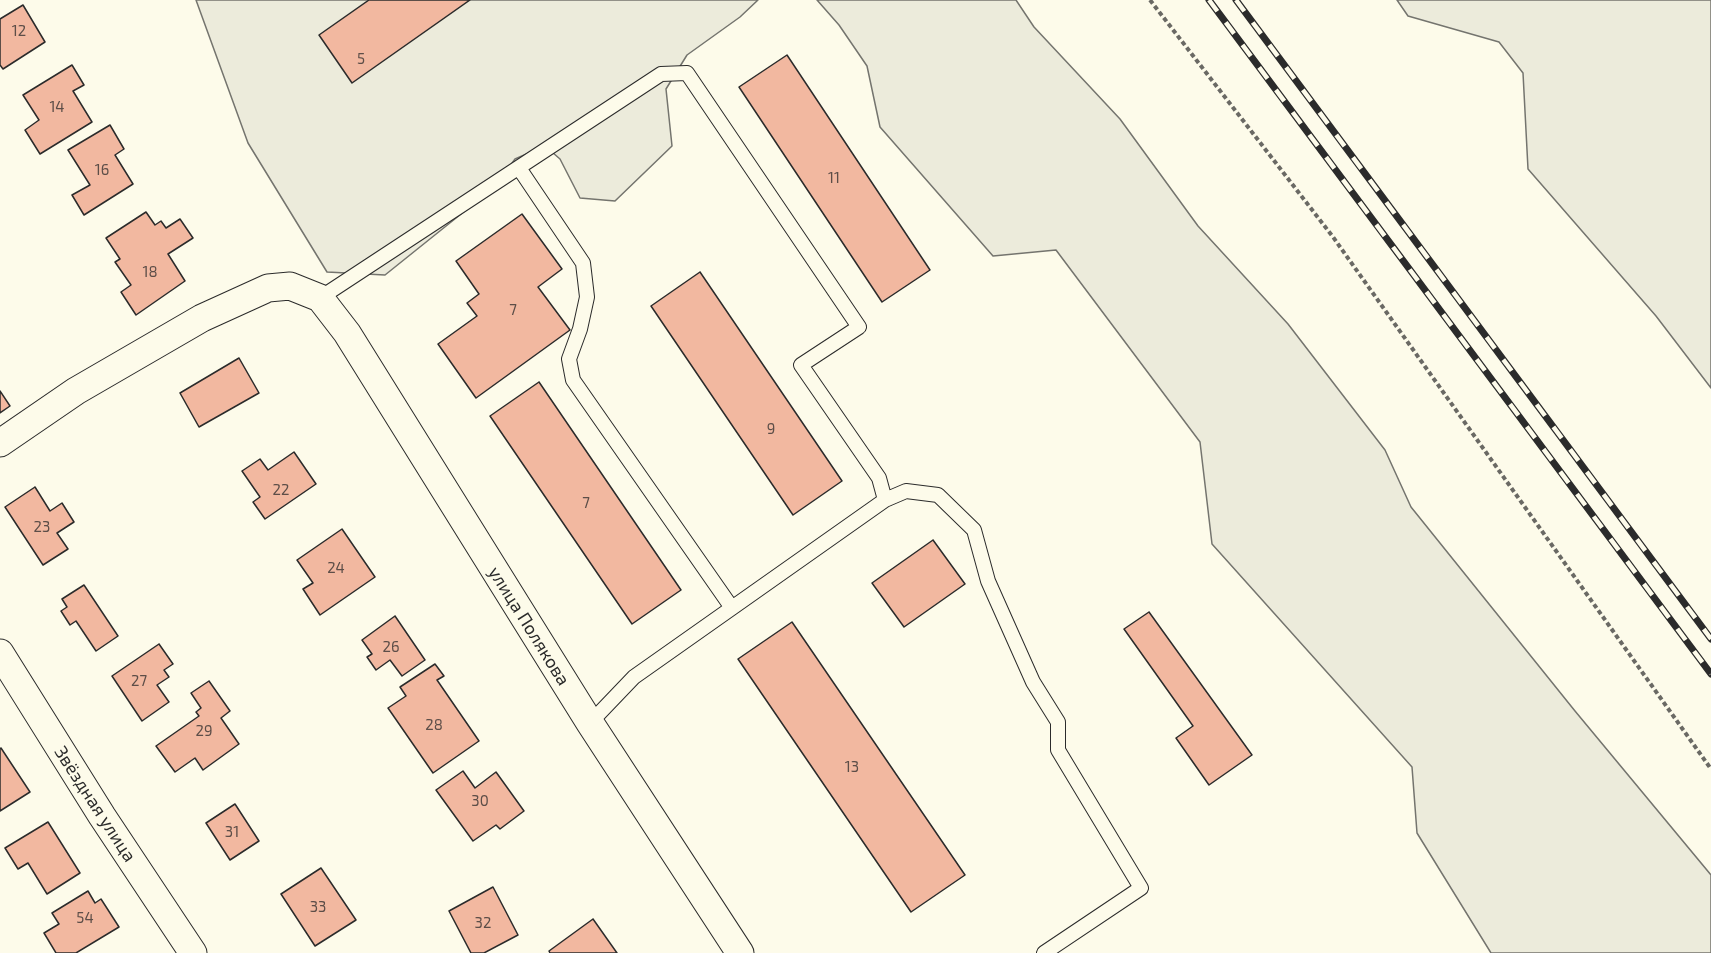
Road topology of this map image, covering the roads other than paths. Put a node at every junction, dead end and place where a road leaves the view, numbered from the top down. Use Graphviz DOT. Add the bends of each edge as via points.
graph roads {
  1 [pos="519,168"];
  2 [pos="320,298"];
  3 [pos="0,443"];
  4 [pos="885,500"];
  5 [pos="732,608"];
  6 [pos="0,653"];
  7 [pos="590,723"];
  8 [pos="194,953"];
  9 [pos="740,953"];
  10 [pos="1044,953"];
  1 -- 2 [label="lane"];
  1 -- 4 [label="lane" via="661,74 687,74 859,327 801,365 879,478"];
  1 -- 5 [label="lane" via="583,262 588,297 569,359 573,380"];
  2 -- 3 [label="street" via="290,286 268,288 173,334 76,391"];
  2 -- 7 [label="street, улица Полякова" via="347,333"];
  4 -- 5 [label="lane"];
  4 -- 10 [label="lane" via="906,490 938,495 974,530 988,581 1033,682 1058,722 1058,750 1141,888"];
  5 -- 7 [label="lane" via="633,677"];
  6 -- 8 [label="street, Звёздная улица"];
  7 -- 9 [label="street, улица Полякова"];
}
